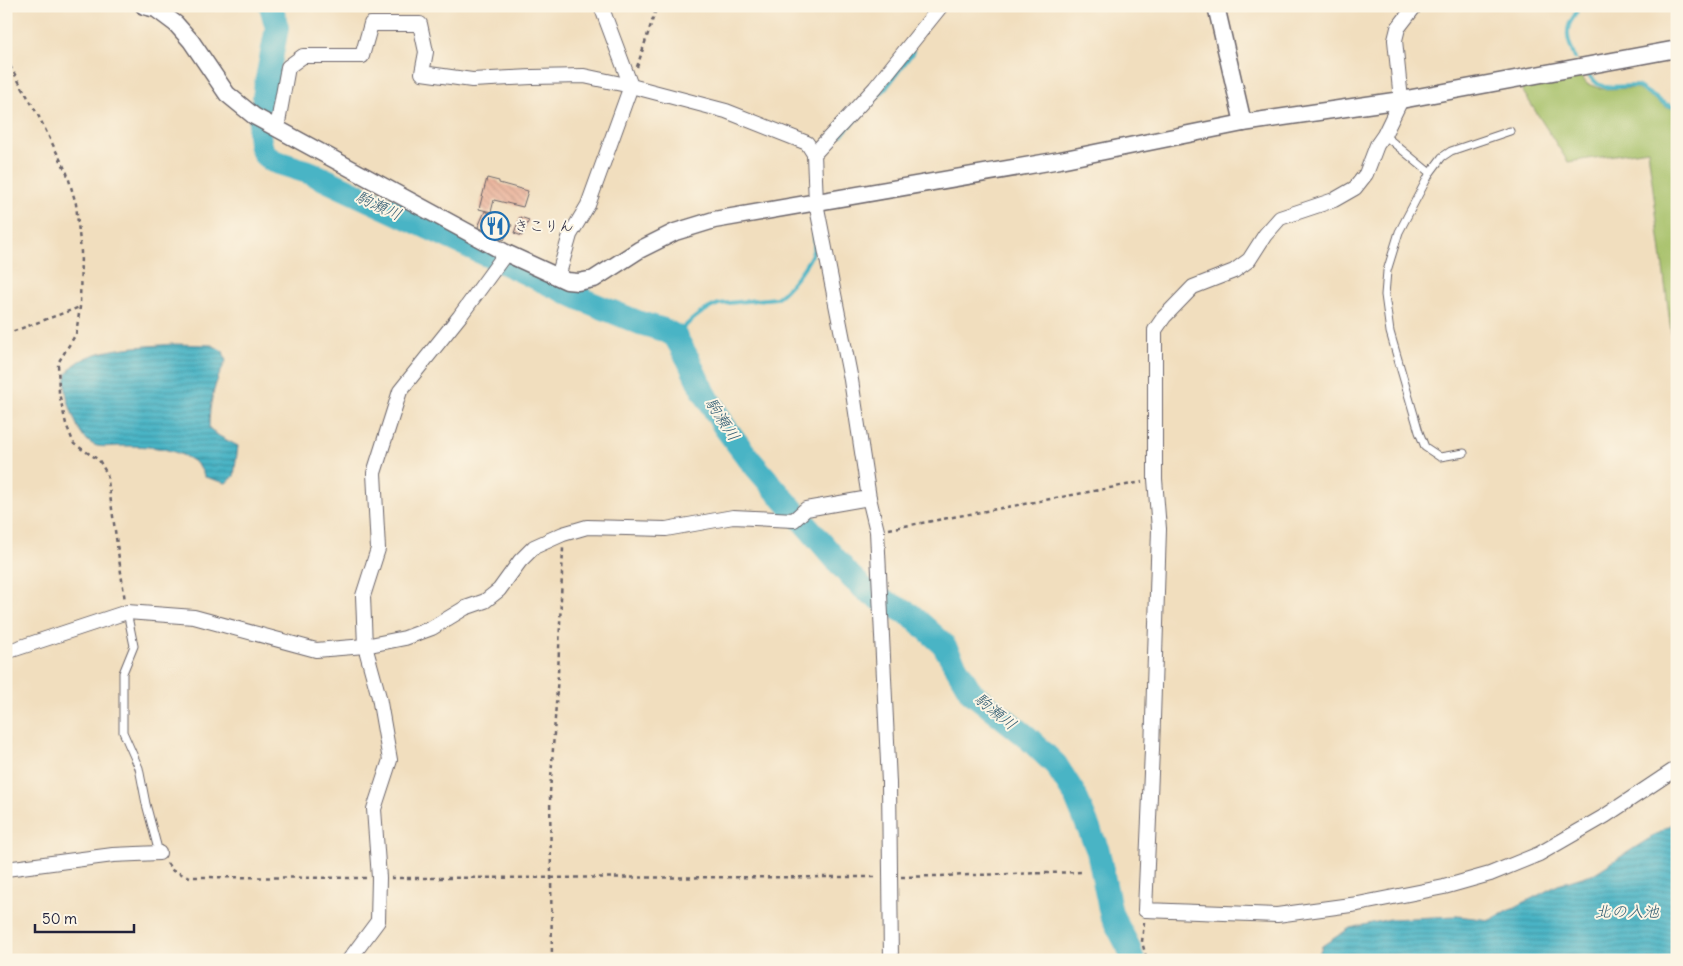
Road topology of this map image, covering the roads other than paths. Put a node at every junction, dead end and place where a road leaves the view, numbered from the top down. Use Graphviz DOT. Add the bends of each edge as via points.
graph roads {
  1 [pos="601,6"];
  2 [pos="941,6"];
  3 [pos="1216,6"];
  4 [pos="1415,6"];
  5 [pos="153,7"];
  6 [pos="1677,49"];
  7 [pos="631,86"];
  8 [pos="1401,100"];
  9 [pos="1242,123"];
  10 [pos="274,126"];
  11 [pos="1510,131"];
  12 [pos="1384,134"];
  13 [pos="814,154"];
  14 [pos="1430,173"];
  15 [pos="816,203"];
  16 [pos="506,253"];
  17 [pos="558,276"];
  18 [pos="1464,453"];
  19 [pos="869,498"];
  20 [pos="127,612"];
  21 [pos="365,646"];
  22 [pos="6,652"];
  23 [pos="1677,768"];
  24 [pos="159,853"];
  25 [pos="6,869"];
  26 [pos="349,960"];
  27 [pos="891,960"];
  1 -- 7 [label="street"];
  2 -- 13 [label="street" via="875,88"];
  3 -- 9 [label="street"];
  4 -- 8 [label="street" via="1398,28 1395,40"];
  5 -- 10 [label="street" via="176,24 191,41 227,94 254,116"];
  6 -- 8 [label="street"];
  7 -- 10 [label="street" via="584,76 472,80 422,73 426,52 420,24 372,24 362,56 303,56 288,67"];
  7 -- 13 [label="street" via="726,111 807,143"];
  7 -- 17 [label="street" via="588,205 570,235"];
  8 -- 9 [label="street"];
  8 -- 12 [label="street"];
  9 -- 15 [label="street" via="1060,160"];
  10 -- 16 [label="street"];
  11 -- 14 [label="lane" via="1451,151"];
  12 -- 14 [label="lane"];
  12 -- 23 [label="street" via="1356,188 1334,200 1280,218 1249,260 1234,271 1193,287 1155,330 1155,480 1159,530 1145,910 1277,915 1358,904 1444,887 1490,874 1539,854 1605,816"];
  13 -- 15 [label="street"];
  14 -- 18 [label="lane" via="1399,232 1387,271 1384,295 1390,332 1425,447 1440,457"];
  15 -- 17 [label="street" via="714,220 675,232 639,250 594,280 567,281"];
  15 -- 19 [label="street" via="851,380"];
  16 -- 17 [label="street"];
  16 -- 21 [label="street" via="400,391 374,473 378,549 363,596"];
  19 -- 21 [label="street" via="806,509 800,515 733,517 666,529 587,527 563,534 534,546 499,590 485,601 465,608 432,628"];
  19 -- 27 [label="street" via="877,531 880,588 889,783"];
  20 -- 21 [label="street" via="194,618 316,650"];
  20 -- 22 [label="street"];
  20 -- 24 [label="lane" via="134,646 123,673 123,732 139,768"];
  21 -- 26 [label="street" via="379,698 390,760 374,809 379,878 378,921"];
  24 -- 25 [label="street" via="113,855"];
}
